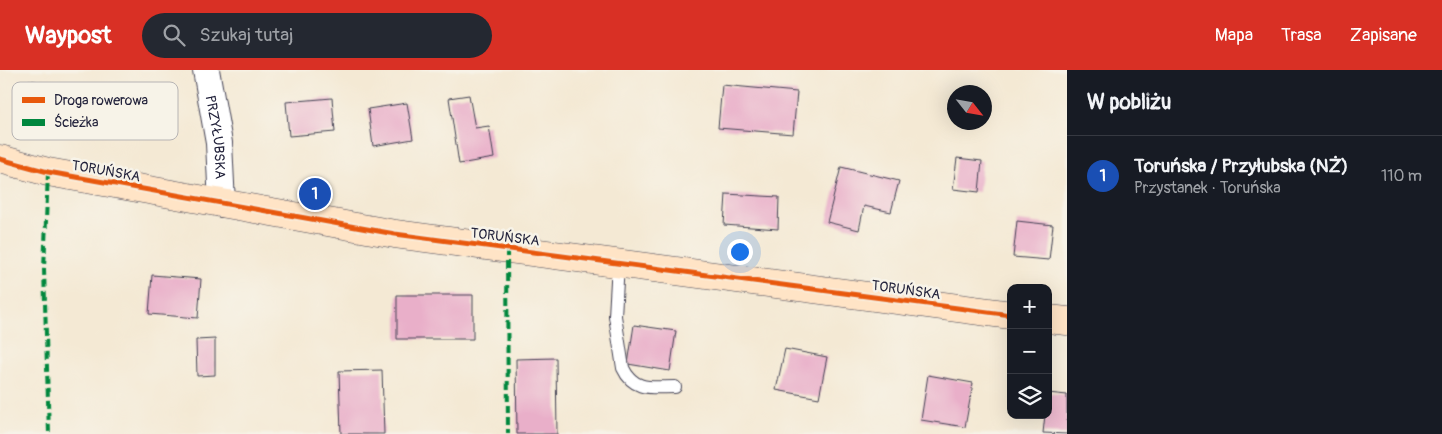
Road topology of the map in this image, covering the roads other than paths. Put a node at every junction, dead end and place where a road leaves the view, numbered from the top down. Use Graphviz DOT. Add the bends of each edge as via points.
graph roads {
  1 [pos="206,70"];
  2 [pos="0,159"];
  3 [pos="222,204"];
  4 [pos="618,263"];
  5 [pos="1007,314"];
  6 [pos="1052,319"];
  7 [pos="1067,321"];
  8 [pos="675,387"];
  1 -- 3 [label="street, PRZYŁUBSKA" via="219,143"];
  2 -- 3 [label="street, TORUŃSKA" via="48,172"];
  3 -- 4 [label="street, TORUŃSKA" via="395,234"];
  4 -- 5 [label="street, TORUŃSKA"];
  4 -- 8 [label="lane" via="615,316 623,368 636,384"];
  6 -- 7 [label="street"];
}
